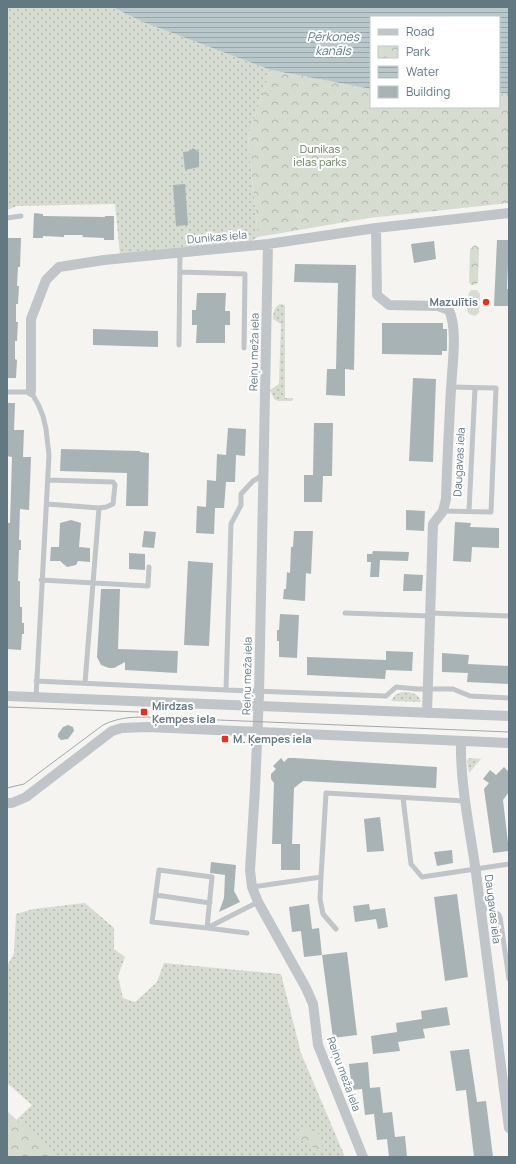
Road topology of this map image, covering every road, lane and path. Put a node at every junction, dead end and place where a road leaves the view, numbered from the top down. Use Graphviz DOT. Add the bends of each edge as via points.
graph roads {
  1 [pos="509,213"];
  2 [pos="21,216"];
  3 [pos="7,218"];
  4 [pos="376,228"];
  5 [pos="268,244"];
  6 [pos="180,252"];
  7 [pos="180,272"];
  8 [pos="179,345"];
  9 [pos="244,348"];
  10 [pos="451,387"];
  11 [pos="475,388"];
  12 [pos="7,392"];
  13 [pos="30,392"];
  14 [pos="263,475"];
  15 [pos="48,480"];
  16 [pos="47,504"];
  17 [pos="99,508"];
  18 [pos="443,510"];
  19 [pos="469,511"];
  20 [pos="149,567"];
  21 [pos="41,580"];
  22 [pos="93,583"];
  23 [pos="345,613"];
  24 [pos="430,615"];
  25 [pos="509,616"];
  26 [pos="36,681"];
  27 [pos="85,683"];
  28 [pos="428,689"];
  29 [pos="226,690"];
  30 [pos="258,691"];
  31 [pos="7,696"];
  32 [pos="36,697"];
  33 [pos="509,698"];
  34 [pos="258,706"];
  35 [pos="427,713"];
  36 [pos="509,716"];
  37 [pos="257,732"];
  38 [pos="461,741"];
  39 [pos="509,743"];
  40 [pos="404,798"];
  41 [pos="465,801"];
  42 [pos="7,803"];
  43 [pos="509,864"];
  44 [pos="475,869"];
  45 [pos="321,877"];
  46 [pos="252,887"];
  47 [pos="156,895"];
  48 [pos="258,902"];
  49 [pos="210,903"];
  50 [pos="480,905"];
  51 [pos="207,928"];
  52 [pos="336,929"];
  53 [pos="247,933"];
  54 [pos="509,980"];
  55 [pos="509,1128"];
  56 [pos="363,1157"];
  1 -- 4 [label="street, Dunikas iela"];
  2 -- 3 [label="lane"];
  4 -- 5 [label="street, Dunikas iela"];
  4 -- 10 [label="street" via="377,295 389,305 438,306 449,310 452,316"];
  5 -- 6 [label="street, Dunikas iela"];
  5 -- 14 [label="street, Reiņu meža iela"];
  6 -- 7 [label="lane"];
  6 -- 13 [label="street, Dunikas iela" via="59,267 46,280 31,319"];
  7 -- 8 [label="lane"];
  7 -- 9 [label="lane" via="244,274"];
  10 -- 11 [label="lane"];
  10 -- 18 [label="street" via="446,499"];
  11 -- 19 [label="lane, Daugavas iela"];
  11 -- 19 [label="lane" via="496,388 491,512"];
  12 -- 13 [label="lane"];
  13 -- 15 [label="lane" via="38,404 46,429"];
  14 -- 29 [label="lane" via="241,494 241,505 231,524"];
  14 -- 30 [label="street, Reiņu meža iela"];
  15 -- 16 [label="lane"];
  15 -- 17 [label="lane" via="113,482 113,504"];
  16 -- 17 [label="lane"];
  16 -- 21 [label="lane"];
  17 -- 22 [label="lane"];
  18 -- 19 [label="lane, Daugavas iela"];
  18 -- 24 [label="street" via="433,524"];
  20 -- 22 [label="lane" via="148,586"];
  21 -- 22 [label="lane"];
  21 -- 26 [label="lane"];
  22 -- 27 [label="lane"];
  23 -- 24 [label="lane"];
  24 -- 25 [label="lane"];
  24 -- 28 [label="street"];
  26 -- 27 [label="lane"];
  26 -- 32 [label="lane"];
  27 -- 29 [label="lane"];
  28 -- 30 [label="lane" via="396,687 386,696"];
  28 -- 33 [label="lane" via="453,688 470,696"];
  28 -- 35 [label="street"];
  29 -- 30 [label="lane"];
  30 -- 34 [label="street, Reiņu meža iela"];
  31 -- 32 [label="street"];
  32 -- 34 [label="street"];
  34 -- 35 [label="street"];
  34 -- 37 [label="street, Reiņu meža iela"];
  35 -- 36 [label="street"];
  37 -- 38 [label="street"];
  37 -- 42 [label="street" via="129,727 117,729 26,797"];
  37 -- 46 [label="street, Reiņu meža iela" via="250,870"];
  38 -- 39 [label="street"];
  38 -- 41 [label="street, Daugavas iela"];
  40 -- 41 [label="lane"];
  40 -- 44 [label="lane" via="411,864 422,877"];
  40 -- 45 [label="lane" via="326,793"];
  41 -- 44 [label="street, Daugavas iela"];
  43 -- 44 [label="lane"];
  44 -- 50 [label="street, Daugavas iela"];
  45 -- 46 [label="lane"];
  45 -- 52 [label="lane" via="320,899 323,914"];
  46 -- 48 [label="street, Reiņu meža iela"];
  47 -- 49 [label="lane"];
  47 -- 49 [label="lane" via="159,870 212,877"];
  47 -- 51 [label="lane" via="152,922"];
  48 -- 51 [label="lane"];
  48 -- 56 [label="street, Reiņu meža iela" via="313,1004 318,1045"];
  49 -- 51 [label="lane"];
  50 -- 54 [label="lane" via="500,917"];
  50 -- 55 [label="street, Daugavas iela"];
  51 -- 53 [label="lane"];
}
